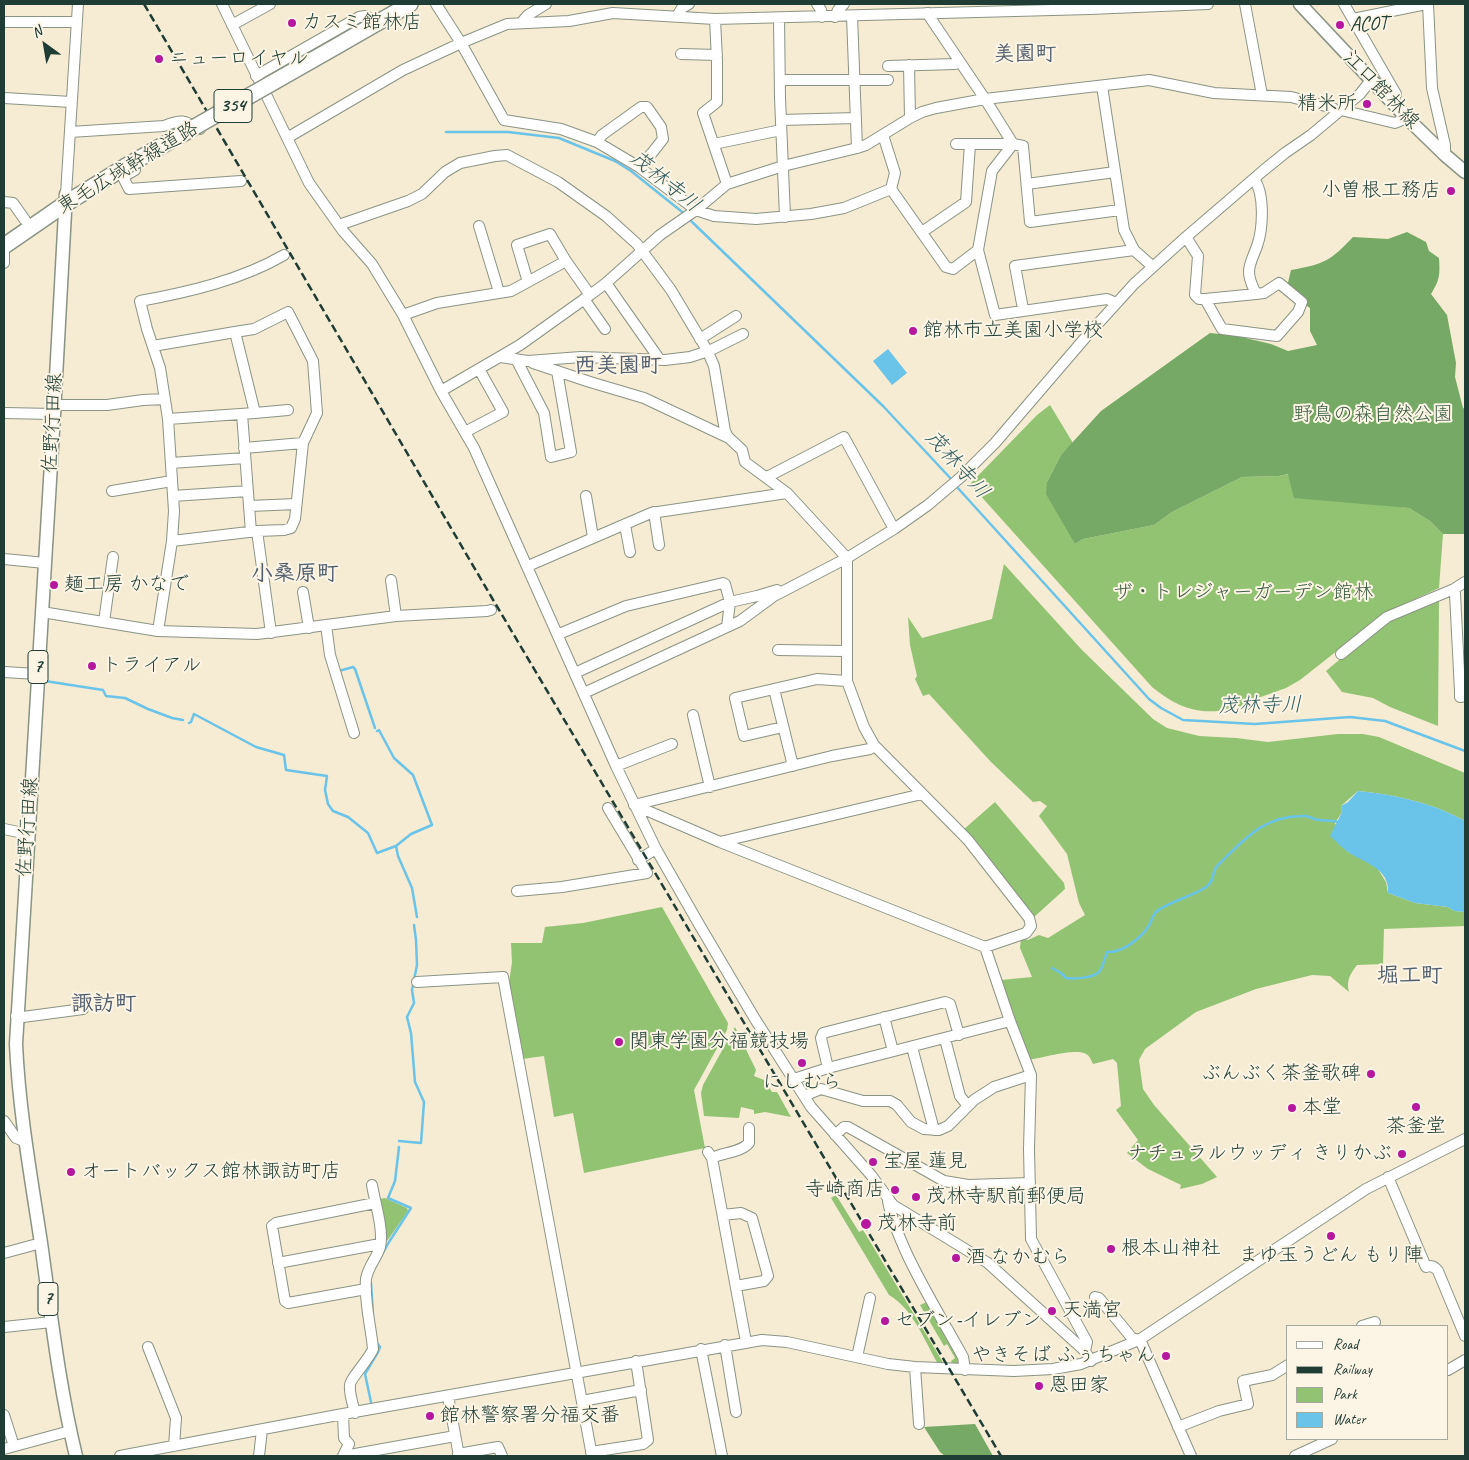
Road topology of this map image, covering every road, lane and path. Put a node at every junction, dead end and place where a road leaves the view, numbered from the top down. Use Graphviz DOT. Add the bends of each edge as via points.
graph roads {
  1 [pos="78,4"];
  2 [pos="222,4"];
  3 [pos="270,4"];
  4 [pos="395,4"];
  5 [pos="410,4"];
  6 [pos="436,4"];
  7 [pos="546,4"];
  8 [pos="690,4"];
  9 [pos="817,4"];
  10 [pos="844,4"];
  11 [pos="938,4"];
  12 [pos="1208,4"];
  13 [pos="1245,4"];
  14 [pos="1300,4"];
  15 [pos="1344,4"];
  16 [pos="1427,4"];
  17 [pos="1094,6"];
  18 [pos="930,13"];
  19 [pos="677,16"];
  20 [pos="852,16"];
  21 [pos="822,17"];
  22 [pos="835,17"];
  23 [pos="779,18"];
  24 [pos="715,19"];
  25 [pos="1353,19"];
  26 [pos="375,20"];
  27 [pos="4,22"];
  28 [pos="77,22"];
  29 [pos="521,23"];
  30 [pos="232,25"];
  31 [pos="461,43"];
  32 [pos="681,54"];
  33 [pos="717,55"];
  34 [pos="960,62"];
  35 [pos="909,65"];
  36 [pos="888,66"];
  37 [pos="256,76"];
  38 [pos="780,80"];
  39 [pos="888,80"];
  40 [pos="1371,80"];
  41 [pos="854,81"];
  42 [pos="1102,86"];
  43 [pos="264,94"];
  44 [pos="1262,95"];
  45 [pos="4,98"];
  46 [pos="985,99"];
  47 [pos="71,102"];
  48 [pos="1393,103"];
  49 [pos="1337,109"];
  50 [pos="856,118"];
  51 [pos="910,118"];
  52 [pos="1407,118"];
  53 [pos="781,125"];
  54 [pos="164,126"];
  55 [pos="70,132"];
  56 [pos="883,135"];
  57 [pos="287,138"];
  58 [pos="597,142"];
  59 [pos="714,144"];
  60 [pos="956,144"];
  61 [pos="970,144"];
  62 [pos="1012,144"];
  63 [pos="175,146"];
  64 [pos="857,148"];
  65 [pos="1444,155"];
  66 [pos="639,166"];
  67 [pos="783,166"];
  68 [pos="1115,172"];
  69 [pos="1465,172"];
  70 [pos="1254,178"];
  71 [pos="241,181"];
  72 [pos="727,184"];
  73 [pos="1027,184"];
  74 [pos="891,189"];
  75 [pos="66,199"];
  76 [pos="4,202"];
  77 [pos="1120,210"];
  78 [pos="694,212"];
  79 [pos="785,218"];
  80 [pos="25,220"];
  81 [pos="338,225"];
  82 [pos="479,226"];
  83 [pos="922,232"];
  84 [pos="4,235"];
  85 [pos="1186,237"];
  86 [pos="4,246"];
  87 [pos="978,250"];
  88 [pos="1134,250"];
  89 [pos="642,251"];
  90 [pos="284,255"];
  91 [pos="566,261"];
  92 [pos="4,263"];
  93 [pos="1152,266"];
  94 [pos="528,282"];
  95 [pos="606,283"];
  96 [pos="499,292"];
  97 [pos="1256,294"];
  98 [pos="587,297"];
  99 [pos="1205,299"];
  100 [pos="1116,303"];
  101 [pos="1023,310"];
  102 [pos="402,316"];
  103 [pos="736,316"];
  104 [pos="605,329"];
  105 [pos="235,332"];
  106 [pos="743,334"];
  107 [pos="700,339"];
  108 [pos="153,346"];
  109 [pos="707,350"];
  110 [pos="500,357"];
  111 [pos="516,359"];
  112 [pos="660,360"];
  113 [pos="528,361"];
  114 [pos="479,369"];
  115 [pos="557,370"];
  116 [pos="441,391"];
  117 [pos="164,399"];
  118 [pos="55,409"];
  119 [pos="288,410"];
  120 [pos="4,413"];
  121 [pos="242,414"];
  122 [pos="255,414"];
  123 [pos="168,419"];
  124 [pos="465,432"];
  125 [pos="728,437"];
  126 [pos="304,443"];
  127 [pos="245,453"];
  128 [pos="171,463"];
  129 [pos="767,477"];
  130 [pos="172,481"];
  131 [pos="112,491"];
  132 [pos="248,491"];
  133 [pos="787,493"];
  134 [pos="173,496"];
  135 [pos="586,496"];
  136 [pos="296,504"];
  137 [pos="249,506"];
  138 [pos="654,512"];
  139 [pos="624,525"];
  140 [pos="894,529"];
  141 [pos="254,531"];
  142 [pos="594,537"];
  143 [pos="172,541"];
  144 [pos="659,545"];
  145 [pos="630,552"];
  146 [pos="113,558"];
  147 [pos="847,558"];
  148 [pos="4,560"];
  149 [pos="45,563"];
  150 [pos="528,566"];
  151 [pos="391,580"];
  152 [pos="1465,582"];
  153 [pos="797,583"];
  154 [pos="1454,589"];
  155 [pos="303,592"];
  156 [pos="730,602"];
  157 [pos="491,610"];
  158 [pos="42,612"];
  159 [pos="396,616"];
  160 [pos="104,622"];
  161 [pos="326,625"];
  162 [pos="727,627"];
  163 [pos="309,628"];
  164 [pos="158,630"];
  165 [pos="271,633"];
  166 [pos="559,634"];
  167 [pos="778,650"];
  168 [pos="846,651"];
  169 [pos="1342,654"];
  170 [pos="4,672"];
  171 [pos="575,673"];
  172 [pos="37,674"];
  173 [pos="847,681"];
  174 [pos="774,689"];
  175 [pos="584,693"];
  176 [pos="1465,696"];
  177 [pos="693,715"];
  178 [pos="783,727"];
  179 [pos="354,733"];
  180 [pos="672,744"];
  181 [pos="874,745"];
  182 [pos="616,766"];
  183 [pos="793,766"];
  184 [pos="710,787"];
  185 [pos="922,794"];
  186 [pos="634,805"];
  187 [pos="608,808"];
  188 [pos="4,829"];
  189 [pos="28,834"];
  190 [pos="720,842"];
  191 [pos="656,849"];
  192 [pos="638,860"];
  193 [pos="517,891"];
  194 [pos="985,947"];
  195 [pos="417,982"];
  196 [pos="83,1009"];
  197 [pos="16,1016"];
  198 [pos="884,1017"];
  199 [pos="1010,1021"];
  200 [pos="959,1035"];
  201 [pos="945,1039"];
  202 [pos="912,1047"];
  203 [pos="893,1051"];
  204 [pos="828,1068"];
  205 [pos="1031,1075"];
  206 [pos="794,1079"];
  207 [pos="804,1096"];
  208 [pos="968,1106"];
  209 [pos="4,1121"];
  210 [pos="749,1128"];
  211 [pos="934,1130"];
  212 [pos="835,1135"];
  213 [pos="1465,1139"];
  214 [pos="24,1141"];
  215 [pos="1388,1177"];
  216 [pos="1030,1183"];
  217 [pos="372,1185"];
  218 [pos="888,1201"];
  219 [pos="375,1203"];
  220 [pos="723,1216"];
  221 [pos="41,1243"];
  222 [pos="380,1244"];
  223 [pos="4,1252"];
  224 [pos="278,1263"];
  225 [pos="736,1286"];
  226 [pos="366,1289"];
  227 [pos="1095,1296"];
  228 [pos="870,1298"];
  229 [pos="52,1322"];
  230 [pos="1375,1322"];
  231 [pos="1365,1325"];
  232 [pos="4,1328"];
  233 [pos="1465,1336"];
  234 [pos="1139,1340"];
  235 [pos="746,1342"];
  236 [pos="724,1345"];
  237 [pos="148,1347"];
  238 [pos="701,1349"];
  239 [pos="1085,1351"];
  240 [pos="857,1357"];
  241 [pos="1465,1360"];
  242 [pos="636,1361"];
  243 [pos="1091,1361"];
  244 [pos="1286,1366"];
  245 [pos="915,1367"];
  246 [pos="1449,1369"];
  247 [pos="965,1370"];
  248 [pos="576,1372"];
  249 [pos="641,1390"];
  250 [pos="448,1396"];
  251 [pos="582,1401"];
  252 [pos="736,1412"];
  253 [pos="355,1413"];
  254 [pos="343,1414"];
  255 [pos="4,1415"];
  256 [pos="920,1424"];
  257 [pos="1178,1427"];
  258 [pos="262,1430"];
  259 [pos="70,1431"];
  260 [pos="455,1436"];
  261 [pos="1330,1440"];
  262 [pos="174,1446"];
  263 [pos="9,1447"];
  264 [pos="591,1454"];
  265 [pos="458,1455"];
  266 [pos="76,1456"];
  267 [pos="120,1456"];
  268 [pos="259,1456"];
  269 [pos="343,1456"];
  270 [pos="502,1456"];
  271 [pos="722,1456"];
  272 [pos="1191,1456"];
  273 [pos="1295,1456"];
  1 -- 28 [label="street"];
  2 -- 30 [label="street"];
  3 -- 30 [label="street"];
  4 -- 26 [label="highway, 東毛広域幹線道路 / 354"];
  5 -- 26 [label="highway, 東毛広域幹線道路 / 354"];
  6 -- 31 [label="street"];
  7 -- 29 [label="street"];
  8 -- 19 [label="street"];
  9 -- 21 [label="street"];
  10 -- 22 [label="street"];
  11 -- 18 [label="street"];
  12 -- 17 [label="street"];
  13 -- 44 [label="street"];
  14 -- 40 [label="main road, 江口館林線"];
  15 -- 25 [label="street"];
  16 -- 25 [label="street"];
  16 -- 65 [label="street" via="1432,88 1445,145"];
  17 -- 18 [label="street"];
  18 -- 20 [label="street"];
  18 -- 34 [label="street"];
  19 -- 24 [label="street"];
  19 -- 29 [label="street" via="613,13 569,21"];
  20 -- 22 [label="street"];
  20 -- 41 [label="street"];
  21 -- 22 [label="street"];
  21 -- 23 [label="street"];
  23 -- 24 [label="street"];
  23 -- 38 [label="street"];
  24 -- 33 [label="street"];
  25 -- 48 [label="street" via="1396,94"];
  26 -- 37 [label="street" via="359,17"];
  26 -- 43 [label="street" via="369,34"];
  26 -- 75 [label="highway, 東毛広域幹線道路 / 354"];
  27 -- 28 [label="street"];
  28 -- 47 [label="street"];
  29 -- 31 [label="street" via="500,26"];
  30 -- 37 [label="street"];
  31 -- 57 [label="street" via="403,70"];
  31 -- 58 [label="street" via="504,120 561,129"];
  32 -- 33 [label="street"];
  33 -- 59 [label="street" via="717,102 703,113"];
  34 -- 35 [label="street"];
  34 -- 46 [label="street"];
  35 -- 36 [label="street"];
  35 -- 51 [label="street"];
  37 -- 43 [label="street"];
  38 -- 41 [label="street"];
  38 -- 53 [label="street"];
  39 -- 41 [label="street"];
  40 -- 48 [label="main road, 江口館林線"];
  40 -- 49 [label="street" via="1356,89"];
  41 -- 50 [label="street"];
  42 -- 44 [label="street" via="1149,80 1214,93"];
  42 -- 46 [label="street"];
  42 -- 68 [label="street"];
  43 -- 57 [label="street"];
  44 -- 49 [label="street" via="1292,96"];
  45 -- 47 [label="street"];
  46 -- 51 [label="street" via="936,108"];
  46 -- 62 [label="street"];
  47 -- 55 [label="street"];
  48 -- 52 [label="main road, 江口館林線"];
  49 -- 52 [label="street" via="1395,123"];
  49 -- 70 [label="street" via="1311,135"];
  50 -- 53 [label="street"];
  50 -- 64 [label="street"];
  51 -- 56 [label="street"];
  52 -- 65 [label="main road, 江口館林線"];
  53 -- 59 [label="street"];
  53 -- 67 [label="street"];
  54 -- 55 [label="street"];
  54 -- 63 [label="street"];
  54 -- 63 [label="street" via="178,121 205,128"];
  55 -- 75 [label="street"];
  56 -- 64 [label="street"];
  56 -- 74 [label="street" via="895,173"];
  57 -- 81 [label="street" via="311,187"];
  58 -- 66 [label="street"];
  58 -- 66 [label="street" via="641,107 647,107 661,127 663,139"];
  59 -- 72 [label="street"];
  60 -- 61 [label="street"];
  61 -- 62 [label="street"];
  61 -- 83 [label="street" via="966,202"];
  62 -- 73 [label="street" via="1024,146"];
  62 -- 87 [label="street" via="992,171"];
  63 -- 71 [label="street" via="123,177 129,189"];
  64 -- 67 [label="street"];
  65 -- 69 [label="main road, 江口館林線"];
  66 -- 78 [label="street"];
  67 -- 72 [label="street"];
  67 -- 79 [label="street"];
  68 -- 73 [label="street"];
  68 -- 77 [label="street"];
  70 -- 85 [label="street"];
  70 -- 97 [label="street" via="1260,189 1262,214 1259,239 1249,272"];
  72 -- 78 [label="street"];
  73 -- 77 [label="street" via="1030,222"];
  74 -- 79 [label="street" via="844,208"];
  74 -- 83 [label="street"];
  75 -- 80 [label="highway, 東毛広域幹線道路 / 354"];
  75 -- 86 [label="highway, 東毛広域幹線道路 / 354"];
  75 -- 118 [label="main road, 佐野行田線 / 7"];
  76 -- 80 [label="street" via="13,203"];
  77 -- 88 [label="street" via="1124,230"];
  78 -- 79 [label="street" via="756,219"];
  78 -- 89 [label="street"];
  80 -- 84 [label="highway, 東毛広域幹線道路 / 354"];
  81 -- 89 [label="street" via="424,193 460,163 507,155 558,182 598,209"];
  81 -- 102 [label="street" via="372,264"];
  82 -- 96 [label="street"];
  83 -- 87 [label="street" via="946,267 953,269"];
  85 -- 93 [label="street"];
  85 -- 99 [label="street" via="1198,256 1194,295"];
  86 -- 92 [label="street"];
  87 -- 101 [label="street" via="995,314"];
  88 -- 93 [label="street"];
  88 -- 101 [label="street" via="1015,266"];
  89 -- 95 [label="street"];
  89 -- 107 [label="street" via="671,290"];
  90 -- 108 [label="street" via="253,271 140,301"];
  91 -- 94 [label="street"];
  91 -- 94 [label="street" via="550,234 517,245"];
  91 -- 98 [label="street"];
  93 -- 100 [label="street"];
  94 -- 96 [label="street" via="511,291"];
  95 -- 98 [label="street"];
  95 -- 112 [label="street"];
  96 -- 102 [label="street" via="437,303"];
  97 -- 99 [label="street"];
  97 -- 99 [label="street" via="1264,293 1279,283 1302,302 1298,312 1277,336 1222,329"];
  98 -- 104 [label="street"];
  98 -- 110 [label="street"];
  100 -- 101 [label="street" via="1107,299"];
  100 -- 140 [label="street" via="1020,415 959,478"];
  102 -- 116 [label="street"];
  103 -- 107 [label="street"];
  105 -- 108 [label="street"];
  105 -- 122 [label="street"];
  105 -- 126 [label="street" via="254,329 288,312 313,362 317,413"];
  106 -- 109 [label="street"];
  107 -- 109 [label="street"];
  108 -- 117 [label="street"];
  109 -- 112 [label="street" via="690,357"];
  109 -- 125 [label="street" via="714,366"];
  110 -- 111 [label="street"];
  110 -- 114 [label="street"];
  111 -- 113 [label="street"];
  111 -- 115 [label="street" via="544,413 551,457 571,452"];
  112 -- 113 [label="street" via="581,357"];
  113 -- 115 [label="street"];
  114 -- 116 [label="street"];
  114 -- 124 [label="street" via="503,412"];
  115 -- 125 [label="street" via="644,398"];
  116 -- 124 [label="street"];
  117 -- 118 [label="street"];
  117 -- 123 [label="street"];
  118 -- 120 [label="street"];
  118 -- 149 [label="main road, 佐野行田線 / 7"];
  119 -- 122 [label="street"];
  121 -- 122 [label="street"];
  121 -- 123 [label="street"];
  121 -- 127 [label="street"];
  123 -- 128 [label="street"];
  124 -- 150 [label="street"];
  125 -- 129 [label="street" via="742,450 746,462"];
  126 -- 127 [label="street"];
  126 -- 136 [label="street"];
  127 -- 128 [label="street"];
  127 -- 132 [label="street"];
  128 -- 130 [label="street"];
  129 -- 133 [label="street"];
  129 -- 140 [label="street" via="844,437"];
  130 -- 131 [label="street"];
  130 -- 134 [label="street"];
  132 -- 134 [label="street"];
  132 -- 137 [label="street"];
  133 -- 138 [label="street"];
  133 -- 147 [label="street"];
  134 -- 143 [label="street"];
  135 -- 142 [label="street"];
  136 -- 137 [label="street"];
  136 -- 141 [label="street" via="291,528"];
  137 -- 141 [label="street"];
  138 -- 139 [label="street"];
  138 -- 144 [label="street"];
  139 -- 142 [label="street"];
  139 -- 145 [label="street"];
  140 -- 147 [label="street"];
  141 -- 143 [label="street"];
  141 -- 165 [label="street"];
  142 -- 150 [label="street"];
  143 -- 164 [label="street"];
  146 -- 160 [label="street"];
  147 -- 153 [label="street"];
  147 -- 168 [label="street"];
  148 -- 149 [label="street"];
  149 -- 158 [label="main road, 佐野行田線 / 7"];
  150 -- 166 [label="street"];
  151 -- 159 [label="street"];
  152 -- 154 [label="street"];
  153 -- 156 [label="street"];
  153 -- 162 [label="street"];
  154 -- 169 [label="street" via="1387,618"];
  154 -- 176 [label="street" via="1460,696"];
  155 -- 163 [label="street"];
  156 -- 162 [label="street"];
  156 -- 166 [label="street" via="723,583 626,606"];
  156 -- 171 [label="street"];
  157 -- 159 [label="street"];
  158 -- 160 [label="street"];
  158 -- 172 [label="main road, 佐野行田線 / 7"];
  159 -- 161 [label="street"];
  160 -- 164 [label="street"];
  161 -- 163 [label="street"];
  161 -- 179 [label="street" via="330,655"];
  162 -- 175 [label="street"];
  163 -- 165 [label="street"];
  164 -- 165 [label="street"];
  166 -- 171 [label="street"];
  167 -- 168 [label="street"];
  168 -- 173 [label="street"];
  170 -- 172 [label="street"];
  171 -- 175 [label="street"];
  172 -- 189 [label="main road, 佐野行田線 / 7"];
  173 -- 174 [label="street" via="817,679"];
  173 -- 181 [label="street"];
  174 -- 178 [label="street"];
  174 -- 178 [label="street" via="735,698 744,736"];
  175 -- 182 [label="street"];
  177 -- 184 [label="street"];
  178 -- 183 [label="street"];
  180 -- 182 [label="street"];
  181 -- 183 [label="street"];
  181 -- 185 [label="street"];
  182 -- 186 [label="street"];
  183 -- 184 [label="street"];
  184 -- 186 [label="street"];
  185 -- 190 [label="street"];
  185 -- 194 [label="street" via="968,840 1029,918 1031,926 1026,934"];
  186 -- 190 [label="street"];
  186 -- 191 [label="street"];
  187 -- 192 [label="street"];
  188 -- 189 [label="street"];
  189 -- 197 [label="main road, 佐野行田線 / 7"];
  190 -- 194 [label="street"];
  191 -- 192 [label="street"];
  191 -- 206 [label="street"];
  192 -- 193 [label="street" via="647,874"];
  194 -- 199 [label="street"];
  195 -- 248 [label="street" via="503,978"];
  196 -- 197 [label="street"];
  197 -- 214 [label="main road, 佐野行田線 / 7"];
  198 -- 200 [label="street" via="945,1002 950,1004"];
  198 -- 203 [label="street"];
  198 -- 204 [label="street" via="823,1033 821,1038"];
  199 -- 200 [label="street"];
  199 -- 205 [label="street"];
  200 -- 201 [label="street"];
  201 -- 202 [label="street"];
  201 -- 208 [label="street" via="960,1096"];
  202 -- 203 [label="street"];
  202 -- 211 [label="street"];
  203 -- 204 [label="street"];
  204 -- 206 [label="street"];
  205 -- 208 [label="street" via="994,1087"];
  205 -- 216 [label="street"];
  206 -- 207 [label="street"];
  207 -- 211 [label="street" via="821,1089 863,1101 890,1101 911,1122"];
  207 -- 212 [label="street"];
  208 -- 211 [label="street" via="948,1126"];
  209 -- 214 [label="street" via="16,1138"];
  210 -- 220 [label="street" via="749,1143 744,1149 710,1155"];
  212 -- 216 [label="street" via="848,1127 944,1181"];
  212 -- 218 [label="street" via="871,1175"];
  213 -- 215 [label="street"];
  214 -- 221 [label="main road, 佐野行田線 / 7"];
  215 -- 233 [label="street" via="1426,1267 1436,1268"];
  215 -- 234 [label="street"];
  216 -- 239 [label="street" via="1031,1239 1087,1342"];
  217 -- 219 [label="street"];
  218 -- 239 [label="street" via="988,1263"];
  218 -- 247 [label="street" via="903,1245 963,1357"];
  219 -- 222 [label="street" via="382,1238"];
  219 -- 224 [label="street" via="276,1223 272,1226"];
  220 -- 225 [label="street"];
  220 -- 225 [label="street" via="741,1213 751,1216 768,1276 764,1281"];
  221 -- 223 [label="street"];
  221 -- 229 [label="main road, 佐野行田線 / 7"];
  222 -- 224 [label="street"];
  222 -- 226 [label="street" via="368,1269"];
  224 -- 226 [label="street" via="288,1303"];
  225 -- 235 [label="street"];
  226 -- 253 [label="street" via="373,1349 351,1380"];
  227 -- 234 [label="street" via="1132,1338"];
  228 -- 240 [label="street"];
  229 -- 232 [label="street"];
  229 -- 259 [label="main road, 佐野行田線 / 7"];
  230 -- 231 [label="street"];
  234 -- 243 [label="street"];
  234 -- 257 [label="street"];
  235 -- 236 [label="street"];
  235 -- 240 [label="street" via="787,1342"];
  236 -- 238 [label="street"];
  236 -- 252 [label="street"];
  237 -- 262 [label="street" via="176,1418"];
  238 -- 242 [label="street"];
  238 -- 271 [label="street"];
  239 -- 243 [label="street"];
  240 -- 245 [label="street"];
  241 -- 246 [label="street"];
  242 -- 248 [label="street"];
  242 -- 249 [label="street"];
  243 -- 247 [label="street" via="1036,1370"];
  244 -- 257 [label="street" via="1272,1375 1243,1381 1248,1404"];
  245 -- 247 [label="street"];
  245 -- 256 [label="street"];
  248 -- 250 [label="street"];
  248 -- 251 [label="street"];
  249 -- 251 [label="street"];
  249 -- 264 [label="street" via="649,1436 646,1443"];
  250 -- 253 [label="street"];
  250 -- 260 [label="street"];
  251 -- 264 [label="street"];
  253 -- 254 [label="street"];
  254 -- 258 [label="street"];
  254 -- 269 [label="street" via="344,1438 349,1444"];
  255 -- 263 [label="street"];
  257 -- 272 [label="street"];
  258 -- 262 [label="street"];
  258 -- 268 [label="street"];
  259 -- 263 [label="street"];
  259 -- 266 [label="main road, 佐野行田線 / 7"];
  260 -- 265 [label="street"];
  260 -- 269 [label="street"];
  261 -- 273 [label="street"];
  262 -- 267 [label="street"];
  265 -- 270 [label="street" via="498,1447"];
}
